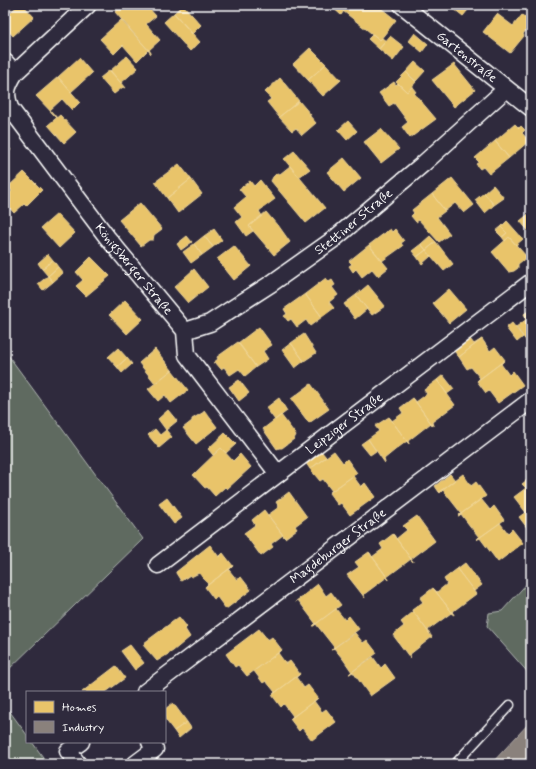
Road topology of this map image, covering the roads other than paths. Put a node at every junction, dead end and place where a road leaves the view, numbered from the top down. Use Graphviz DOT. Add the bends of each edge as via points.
graph roads {
  1 [pos="88,5"];
  2 [pos="402,5"];
  3 [pos="10,68"];
  4 [pos="506,89"];
  5 [pos="6,96"];
  6 [pos="531,108"];
  7 [pos="531,282"];
  8 [pos="185,331"];
  9 [pos="531,400"];
  10 [pos="278,474"];
  11 [pos="158,565"];
  12 [pos="146,691"];
  13 [pos="510,705"];
  14 [pos="80,743"];
  15 [pos="151,743"];
  16 [pos="78,764"];
  17 [pos="135,764"];
  18 [pos="456,764"];
  1 -- 3 [label="street"];
  2 -- 4 [label="street, Gartenstraße"];
  3 -- 5 [label="street, Königsberger Straße"];
  4 -- 6 [label="street, Gartenstraße"];
  4 -- 8 [label="street, Stettiner Straße" via="334,239 210,323"];
  5 -- 8 [label="street, Königsberger Straße" via="10,108 107,237"];
  7 -- 10 [label="street, Leipziger Straße"];
  8 -- 10 [label="street" via="187,355"];
  9 -- 12 [label="street, Magdeburger Straße"];
  10 -- 11 [label="street, Leipziger Straße"];
  13 -- 18 [label="lane"];
  14 -- 16 [label="street" via="68,751"];
  15 -- 17 [label="street" via="155,749"];
}
